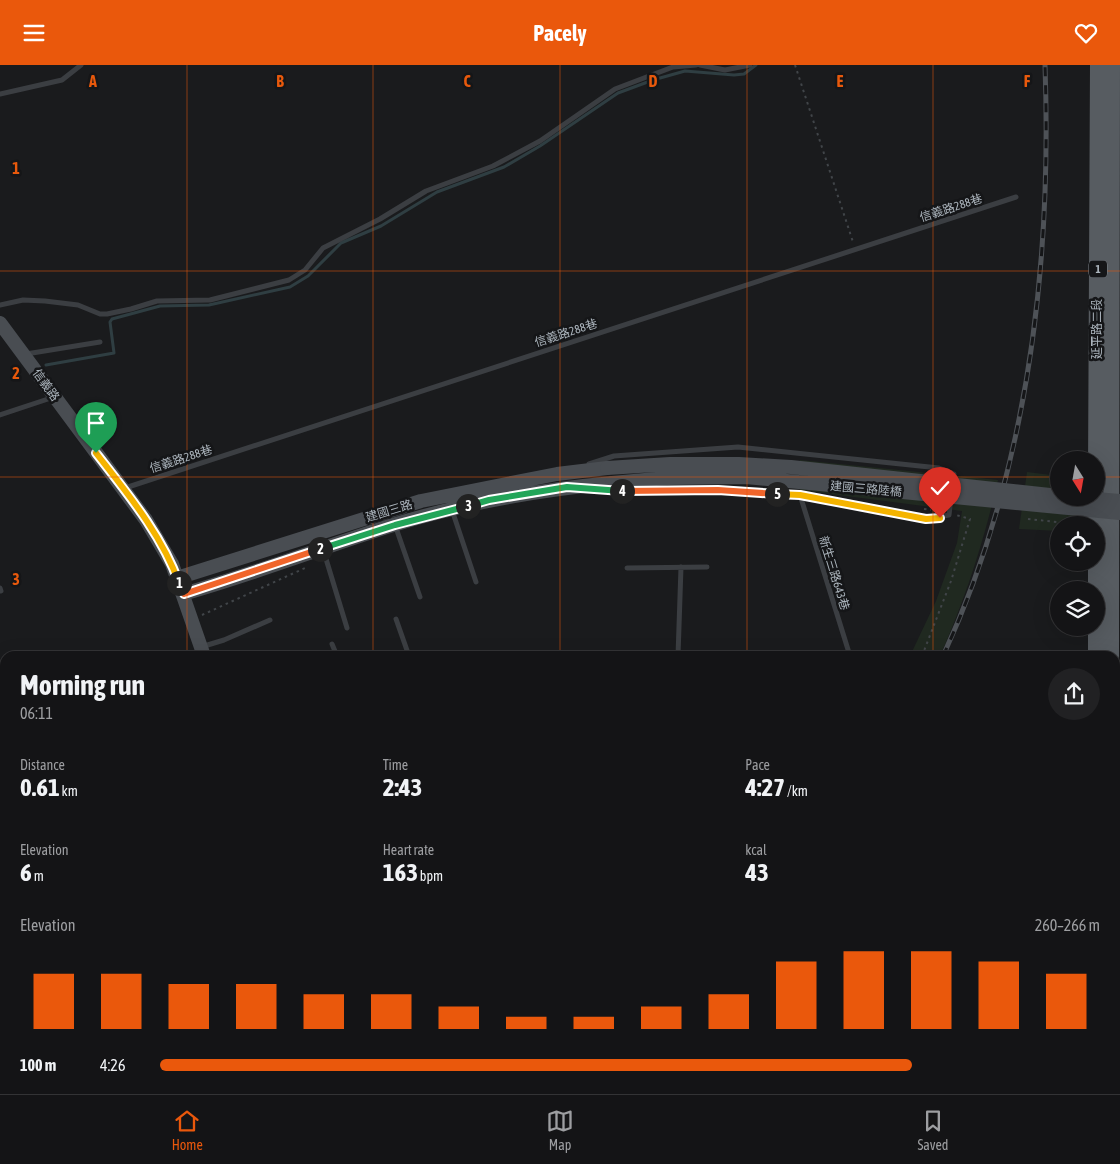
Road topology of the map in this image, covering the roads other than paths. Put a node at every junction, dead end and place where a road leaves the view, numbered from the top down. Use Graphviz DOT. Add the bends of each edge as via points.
graph roads {
  1 [pos="81,65"];
  2 [pos="696,65"];
  3 [pos="700,65"];
  4 [pos="750,65"];
  5 [pos="1098,65"];
  6 [pos="1112,65"];
  7 [pos="0,94"];
  8 [pos="1112,153"];
  9 [pos="1120,173"];
  10 [pos="1016,197"];
  11 [pos="1110,234"];
  12 [pos="1120,295"];
  13 [pos="0,305"];
  14 [pos="1112,311"];
  15 [pos="0,323"];
  16 [pos="100,342"];
  17 [pos="24,355"];
  18 [pos="54,397"];
  19 [pos="0,415"];
  20 [pos="1097,451"];
  21 [pos="607,468"];
  22 [pos="558,474"];
  23 [pos="612,483"];
  24 [pos="1116,485"];
  25 [pos="567,487"];
  26 [pos="123,488"];
  27 [pos="800,495"];
  28 [pos="1050,495"];
  29 [pos="1105,500"];
  30 [pos="1120,501"];
  31 [pos="1096,506"];
  32 [pos="452,510"];
  33 [pos="1120,513"];
  34 [pos="395,525"];
  35 [pos="1116,530"];
  36 [pos="323,548"];
  37 [pos="681,567"];
  38 [pos="707,567"];
  39 [pos="627,568"];
  40 [pos="178,578"];
  41 [pos="476,582"];
  42 [pos="184,594"];
  43 [pos="420,597"];
  44 [pos="396,619"];
  45 [pos="270,620"];
  46 [pos="347,627"];
  47 [pos="332,644"];
  48 [pos="202,651"];
  49 [pos="204,651"];
  50 [pos="335,651"];
  51 [pos="407,651"];
  52 [pos="676,651"];
  53 [pos="848,651"];
  54 [pos="1096,651"];
  55 [pos="1111,651"];
  1 -- 7 [label="lane" via="62,80"];
  2 -- 13 [label="lane" via="673,67 615,89 540,141 493,166 426,191 323,248 305,271 289,280 210,301 157,301 107,314 78,305 45,301 23,300"];
  3 -- 4 [label="lane" via="725,69"];
  5 -- 11 [label="main road, 延平路二段 / 1"];
  6 -- 8 [label="main road, 延平路二段 / 1"];
  8 -- 9 [label="street"];
  8 -- 11 [label="main road, 延平路二段 / 1"];
  10 -- 26 [label="lane, 信義路288巷"];
  11 -- 14 [label="main road, 延平路二段 / 1"];
  11 -- 20 [label="main road, 延平路二段 / 1"];
  12 -- 14 [label="street"];
  14 -- 24 [label="main road, 延平路二段 / 1"];
  15 -- 17 [label="street, 信義路"];
  16 -- 17 [label="lane"];
  17 -- 18 [label="street, 信義路"];
  18 -- 19 [label="lane"];
  18 -- 26 [label="street, 信義路"];
  21 -- 22 [label="street, 建國三路"];
  21 -- 28 [label="street, 建國三路陸橋, bridge" via="670,464 790,467"];
  22 -- 27 [label="lane" via="614,456 738,447 940,469 954,474 949,515 940,518 926,519"];
  22 -- 40 [label="street, 建國三路" via="421,501"];
  23 -- 25 [label="street, 建國三路"];
  23 -- 33 [label="street, 建國三路陸橋, bridge" via="667,478 746,477"];
  24 -- 35 [label="main road, 延平路二段 / 1"];
  25 -- 27 [label="lane"];
  25 -- 32 [label="street, 建國三路" via="489,500"];
  26 -- 40 [label="street, 信義路" via="146,520"];
  27 -- 53 [label="lane, 新生三路643巷"];
  29 -- 30 [label="street, bridge"];
  31 -- 54 [label="main road"];
  32 -- 34 [label="street, 建國三路"];
  32 -- 41 [label="lane"];
  34 -- 36 [label="street, 建國三路"];
  34 -- 43 [label="lane"];
  35 -- 55 [label="main road, 延平路二段 / 1"];
  36 -- 42 [label="street, 建國三路"];
  36 -- 46 [label="lane"];
  37 -- 38 [label="lane"];
  37 -- 39 [label="lane"];
  37 -- 52 [label="lane"];
  40 -- 42 [label="street, 信義路"];
  42 -- 48 [label="street, 信義路"];
  44 -- 51 [label="lane"];
  45 -- 49 [label="lane"];
  47 -- 50 [label="lane"];
}
